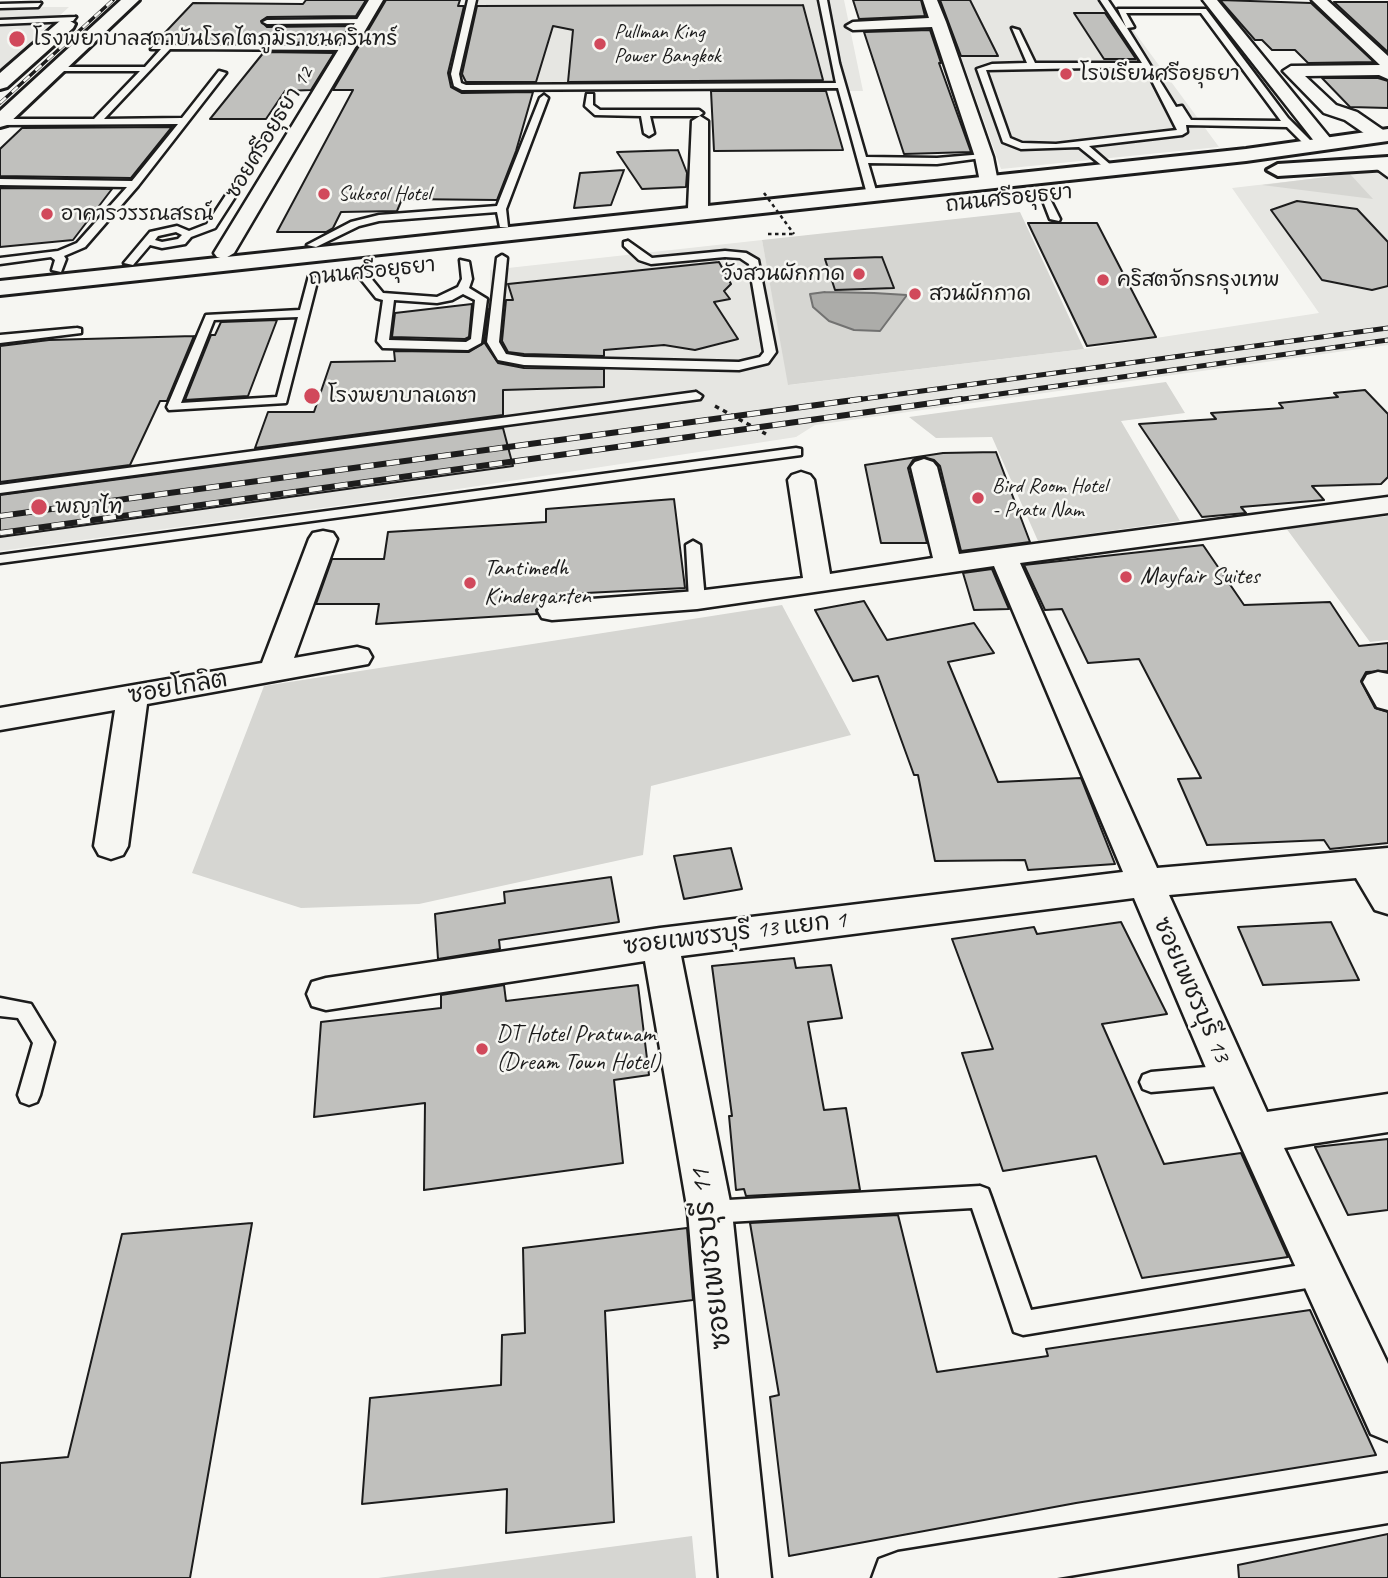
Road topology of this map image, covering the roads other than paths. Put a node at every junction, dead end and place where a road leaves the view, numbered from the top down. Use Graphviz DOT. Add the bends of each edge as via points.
graph roads {
  1 [pos="131,0"];
  2 [pos="376,0"];
  3 [pos="472,0"];
  4 [pos="822,0"];
  5 [pos="930,0"];
  6 [pos="1104,0"];
  7 [pos="1210,0"];
  8 [pos="1319,0"];
  9 [pos="38,5"];
  10 [pos="0,6"];
  11 [pos="87,6"];
  12 [pos="73,19"];
  13 [pos="363,21"];
  14 [pos="5,22"];
  15 [pos="267,22"];
  16 [pos="939,22"];
  17 [pos="853,26"];
  18 [pos="0,30"];
  19 [pos="1015,30"];
  20 [pos="1225,41"];
  21 [pos="1214,42"];
  22 [pos="154,47"];
  23 [pos="169,47"];
  24 [pos="347,48"];
  25 [pos="1227,59"];
  26 [pos="1241,61"];
  27 [pos="1388,64"];
  28 [pos="1148,65"];
  29 [pos="1032,66"];
  30 [pos="56,69"];
  31 [pos="147,69"];
  32 [pos="222,73"];
  33 [pos="1388,74"];
  34 [pos="0,83"];
  35 [pos="842,85"];
  36 [pos="701,92"];
  37 [pos="590,96"];
  38 [pos="544,98"];
  39 [pos="645,113"];
  40 [pos="1376,115"];
  41 [pos="1351,116"];
  42 [pos="700,117"];
  43 [pos="97,121"];
  44 [pos="185,121"];
  45 [pos="0,122"];
  46 [pos="1289,124"];
  47 [pos="649,133"];
  48 [pos="1317,143"];
  49 [pos="1082,145"];
  50 [pos="1385,153"];
  51 [pos="1246,155"];
  52 [pos="985,157"];
  53 [pos="863,160"];
  54 [pos="1110,170"];
  55 [pos="0,182"];
  56 [pos="989,182"];
  57 [pos="135,184"];
  58 [pos="872,194"];
  59 [pos="1043,195"];
  60 [pos="230,197"];
  61 [pos="698,208"];
  62 [pos="503,217"];
  63 [pos="738,217"];
  64 [pos="1055,219"];
  65 [pos="616,246"];
  66 [pos="224,253"];
  67 [pos="0,254"];
  68 [pos="28,256"];
  69 [pos="528,256"];
  70 [pos="502,258"];
  71 [pos="0,261"];
  72 [pos="57,262"];
  73 [pos="464,262"];
  74 [pos="129,263"];
  75 [pos="438,265"];
  76 [pos="274,271"];
  77 [pos="387,271"];
  78 [pos="361,273"];
  79 [pos="0,276"];
  80 [pos="313,278"];
  81 [pos="0,288"];
  82 [pos="463,289"];
  83 [pos="389,297"];
  84 [pos="0,301"];
  85 [pos="305,313"];
  86 [pos="77,331"];
  87 [pos="0,339"];
  88 [pos="696,396"];
  89 [pos="796,452"];
  90 [pos="924,467"];
  91 [pos="801,480"];
  92 [pos="0,489"];
  93 [pos="1388,505"];
  94 [pos="323,539"];
  95 [pos="693,545"];
  96 [pos="1004,557"];
  97 [pos="0,559"];
  98 [pos="948,564"];
  99 [pos="818,585"];
  100 [pos="697,600"];
  101 [pos="552,611"];
  102 [pos="356,657"];
  103 [pos="274,671"];
  104 [pos="133,696"];
  105 [pos="0,719"];
  106 [pos="111,846"];
  107 [pos="1377,863"];
  108 [pos="1144,883"];
  109 [pos="1388,900"];
  110 [pos="660,943"];
  111 [pos="326,994"];
  112 [pos="0,1007"];
  113 [pos="1228,1074"];
  114 [pos="1151,1082"];
  115 [pos="29,1095"];
  116 [pos="1388,1113"];
  117 [pos="1257,1133"];
  118 [pos="710,1212"];
  119 [pos="1319,1274"];
  120 [pos="1388,1418"];
  121 [pos="1388,1498"];
  122 [pos="745,1578"];
  123 [pos="898,1578"];
  1 -- 30 [label="main road"];
  2 -- 13 [label="street, ซอยศรีอยุธยา 12"];
  3 -- 35 [label="lane" via="455,74 457,84 465,88"];
  4 -- 35 [label="lane"];
  5 -- 16 [label="street"];
  6 -- 28 [label="lane"];
  7 -- 48 [label="street"];
  8 -- 27 [label="street"];
  9 -- 10 [label="lane"];
  11 -- 12 [label="main road"];
  12 -- 14 [label="lane"];
  12 -- 34 [label="main road"];
  13 -- 15 [label="lane"];
  13 -- 24 [label="street, ซอยศรีอยุธยา 12"];
  14 -- 18 [label="lane"];
  16 -- 17 [label="street"];
  16 -- 52 [label="street"];
  19 -- 29 [label="lane"];
  20 -- 21 [label="lane"];
  20 -- 26 [label="lane"];
  20 -- 46 [label="lane" via="1203,11 1121,11 1188,123"];
  22 -- 23 [label="lane"];
  23 -- 24 [label="lane"];
  23 -- 31 [label="lane"];
  24 -- 66 [label="street, ซอยศรีอยุธยา 12"];
  25 -- 26 [label="lane"];
  26 -- 46 [label="lane"];
  28 -- 29 [label="lane"];
  28 -- 49 [label="lane" via="1182,132"];
  29 -- 49 [label="lane" via="992,66 980,72 1006,140 1035,147"];
  30 -- 31 [label="lane"];
  30 -- 45 [label="main road"];
  31 -- 43 [label="lane"];
  32 -- 44 [label="lane"];
  33 -- 41 [label="street" via="1382,69 1291,71 1330,108"];
  35 -- 53 [label="lane"];
  36 -- 42 [label="lane"];
  37 -- 39 [label="lane" via="589,106 598,113"];
  38 -- 62 [label="lane"];
  39 -- 42 [label="lane"];
  39 -- 47 [label="lane"];
  40 -- 41 [label="street"];
  41 -- 50 [label="street"];
  42 -- 61 [label="street"];
  43 -- 44 [label="lane"];
  43 -- 45 [label="lane"];
  44 -- 57 [label="lane"];
  46 -- 48 [label="lane"];
  48 -- 50 [label="main road, ถนนศรีอยุธยา"];
  48 -- 51 [label="main road, ถนนศรีอยุธยา"];
  49 -- 54 [label="lane"];
  50 -- 51 [label="main road, ถนนศรีอยุธยา"];
  50 -- 59 [label="main road, ถนนศรีอยุธยา"];
  51 -- 54 [label="main road, ถนนศรีอยุธยา"];
  52 -- 53 [label="lane"];
  52 -- 56 [label="street"];
  53 -- 58 [label="lane"];
  54 -- 56 [label="main road, ถนนศรีอยุธยา"];
  55 -- 57 [label="lane"];
  56 -- 58 [label="main road, ถนนศรีอยุธยา"];
  57 -- 72 [label="lane" via="81,244"];
  58 -- 63 [label="main road, ถนนศรีอยุธยา"];
  59 -- 63 [label="main road, ถนนศรีอยุธยา"];
  59 -- 64 [label="lane"];
  60 -- 74 [label="lane" via="211,226 169,245 156,245 149,239"];
  61 -- 62 [label="main road, ถนนศรีอยุธยา"];
  61 -- 63 [label="main road, ถนนศรีอยุธยา"];
  62 -- 66 [label="main road, ถนนศรีอยุธยา"];
  63 -- 65 [label="main road, ถนนศรีอยุธยา"];
  63 -- 76 [label="main road, ถนนศรีอยุธยา" via="611,236"];
  65 -- 70 [label="lane" via="651,261 725,254 742,255 754,262 770,352 764,360 739,366 502,357 493,342"];
  66 -- 74 [label="main road, ถนนศรีอยุธยา"];
  67 -- 68 [label="lane"];
  68 -- 71 [label="lane"];
  68 -- 72 [label="lane" via="46,253"];
  69 -- 70 [label="main road, ถนนศรีอยุธยา"];
  70 -- 73 [label="main road, ถนนศรีอยุธยา"];
  72 -- 74 [label="main road, ถนนศรีอยุธยา"];
  72 -- 79 [label="main road, ถนนศรีอยุธยา"];
  73 -- 75 [label="main road, ถนนศรีอยุธยา"];
  73 -- 82 [label="lane" via="467,279"];
  76 -- 80 [label="main road, ถนนศรีอยุธยา"];
  76 -- 81 [label="main road, ถนนศรีอยุธยา"];
  76 -- 84 [label="main road, ถนนศรีอยุธยา"];
  77 -- 78 [label="main road, ถนนศรีอยุธยา"];
  78 -- 80 [label="main road, ถนนศรีอยุธยา"];
  78 -- 83 [label="lane" via="380,296"];
  80 -- 85 [label="lane"];
  82 -- 83 [label="lane" via="437,300"];
  82 -- 83 [label="lane" via="481,299 477,341 468,346 387,345 383,341"];
  85 -- 85 [label="lane" via="282,400 173,407 209,317"];
  86 -- 87 [label="lane"];
  88 -- 92 [label="lane"];
  89 -- 97 [label="lane"];
  90 -- 98 [label="street"];
  91 -- 99 [label="street"];
  93 -- 96 [label="street"];
  94 -- 103 [label="street"];
  95 -- 100 [label="lane"];
  96 -- 98 [label="street"];
  96 -- 108 [label="street, ซอยเพชรบุรี 13"];
  98 -- 99 [label="street"];
  99 -- 100 [label="street"];
  100 -- 101 [label="street"];
  102 -- 103 [label="street, ซอยโกลิต"];
  103 -- 104 [label="street, ซอยโกลิต"];
  104 -- 105 [label="street, ซอยโกลิต"];
  104 -- 106 [label="street"];
  107 -- 108 [label="street, ซอยเพชรบุรี 13 แยก 1"];
  107 -- 109 [label="street"];
  108 -- 110 [label="street, ซอยเพชรบุรี 13 แยก 1"];
  108 -- 113 [label="street, ซอยเพชรบุรี 13"];
  110 -- 111 [label="street, ซอยเพชรบุรี 13 แยก 1"];
  110 -- 118 [label="street, ซอยเพชรบุรี 11"];
  112 -- 115 [label="lane" via="24,1010 44,1042"];
  113 -- 114 [label="lane"];
  113 -- 117 [label="street, ซอยเพชรบุรี 13"];
  116 -- 117 [label="street"];
  117 -- 119 [label="street, ซอยเพชรบุรี 13"];
  118 -- 119 [label="lane" via="980,1197 1023,1323"];
  118 -- 122 [label="street, ซอยเพชรบุรี 11"];
  119 -- 120 [label="street, ซอยเพชรบุรี 13"];
  121 -- 123 [label="street"];
}
